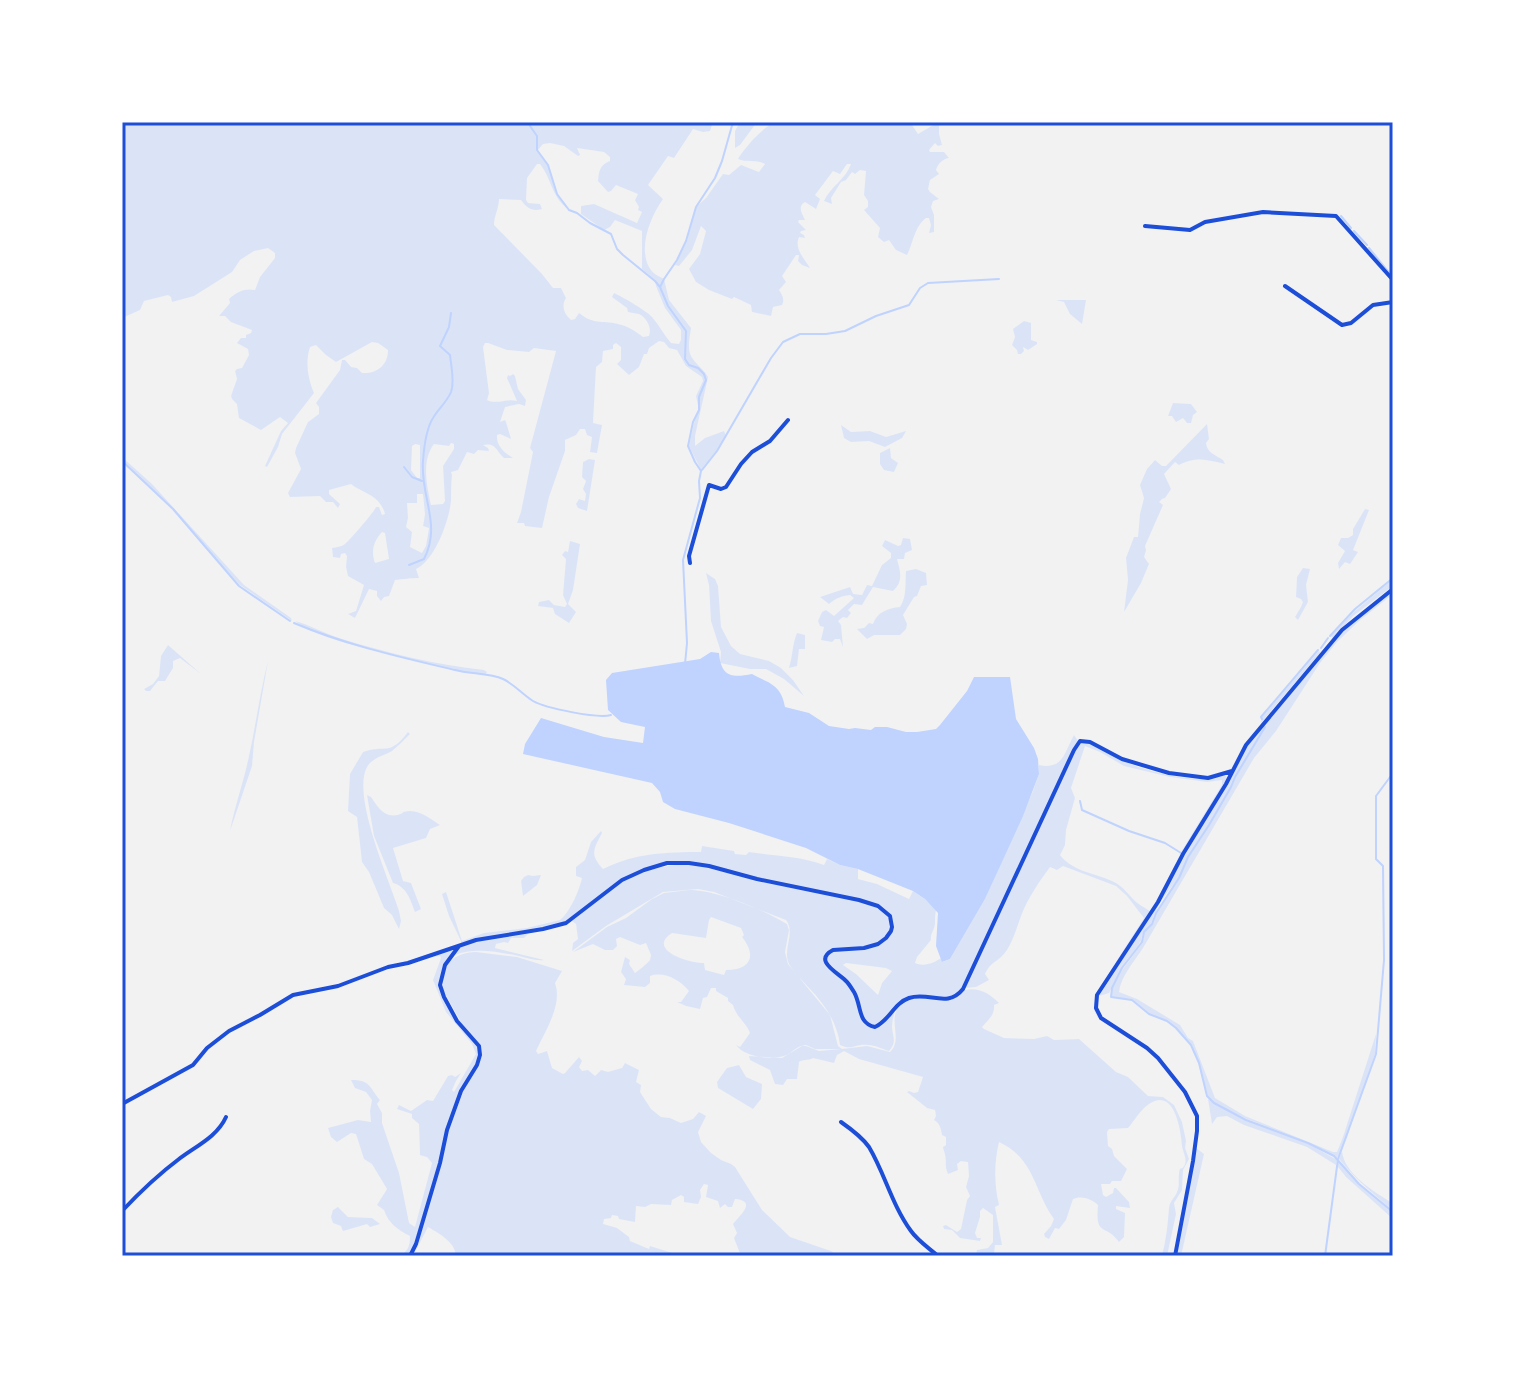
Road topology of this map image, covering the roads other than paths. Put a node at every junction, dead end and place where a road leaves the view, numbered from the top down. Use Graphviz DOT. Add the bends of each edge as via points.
graph roads {
  1 [pos="1145,226"];
  2 [pos="1393,280"];
  3 [pos="1285,286"];
  4 [pos="1393,302"];
  5 [pos="788,420"];
  6 [pos="690,563"];
  7 [pos="1393,589"];
  8 [pos="1232,771"];
  9 [pos="461,944"];
  10 [pos="122,1104"];
  11 [pos="226,1117"];
  12 [pos="841,1122"];
  13 [pos="122,1211"];
  14 [pos="410,1256"];
  15 [pos="938,1256"];
  16 [pos="1175,1256"];
  1 -- 2 [label="street" via="1190,230 1205,222 1263,212 1336,216"];
  3 -- 4 [label="street" via="1342,325 1373,305"];
  5 -- 6 [label="street" via="752,452 726,487 709,485"];
  7 -- 8 [label="street" via="1325,649 1246,745"];
  8 -- 9 [label="street" via="1208,778 1177,775 1080,741 960,993 949,999 906,999 875,1027 862,1020 858,998 827,966 826,956 882,941 892,927 887,913 859,900 709,866 652,867 622,880 566,923"];
  8 -- 16 [label="street" via="1096,1001 1101,1018 1153,1053 1195,1108 1195,1152"];
  9 -- 10 [label="street" via="283,999 229,1031 193,1065"];
  9 -- 14 [label="street" via="445,965 440,985 457,1021 479,1046 479,1060 447,1130"];
  11 -- 13 [label="street" via="221,1127"];
  12 -- 15 [label="street" via="868,1146 903,1219"];
}
